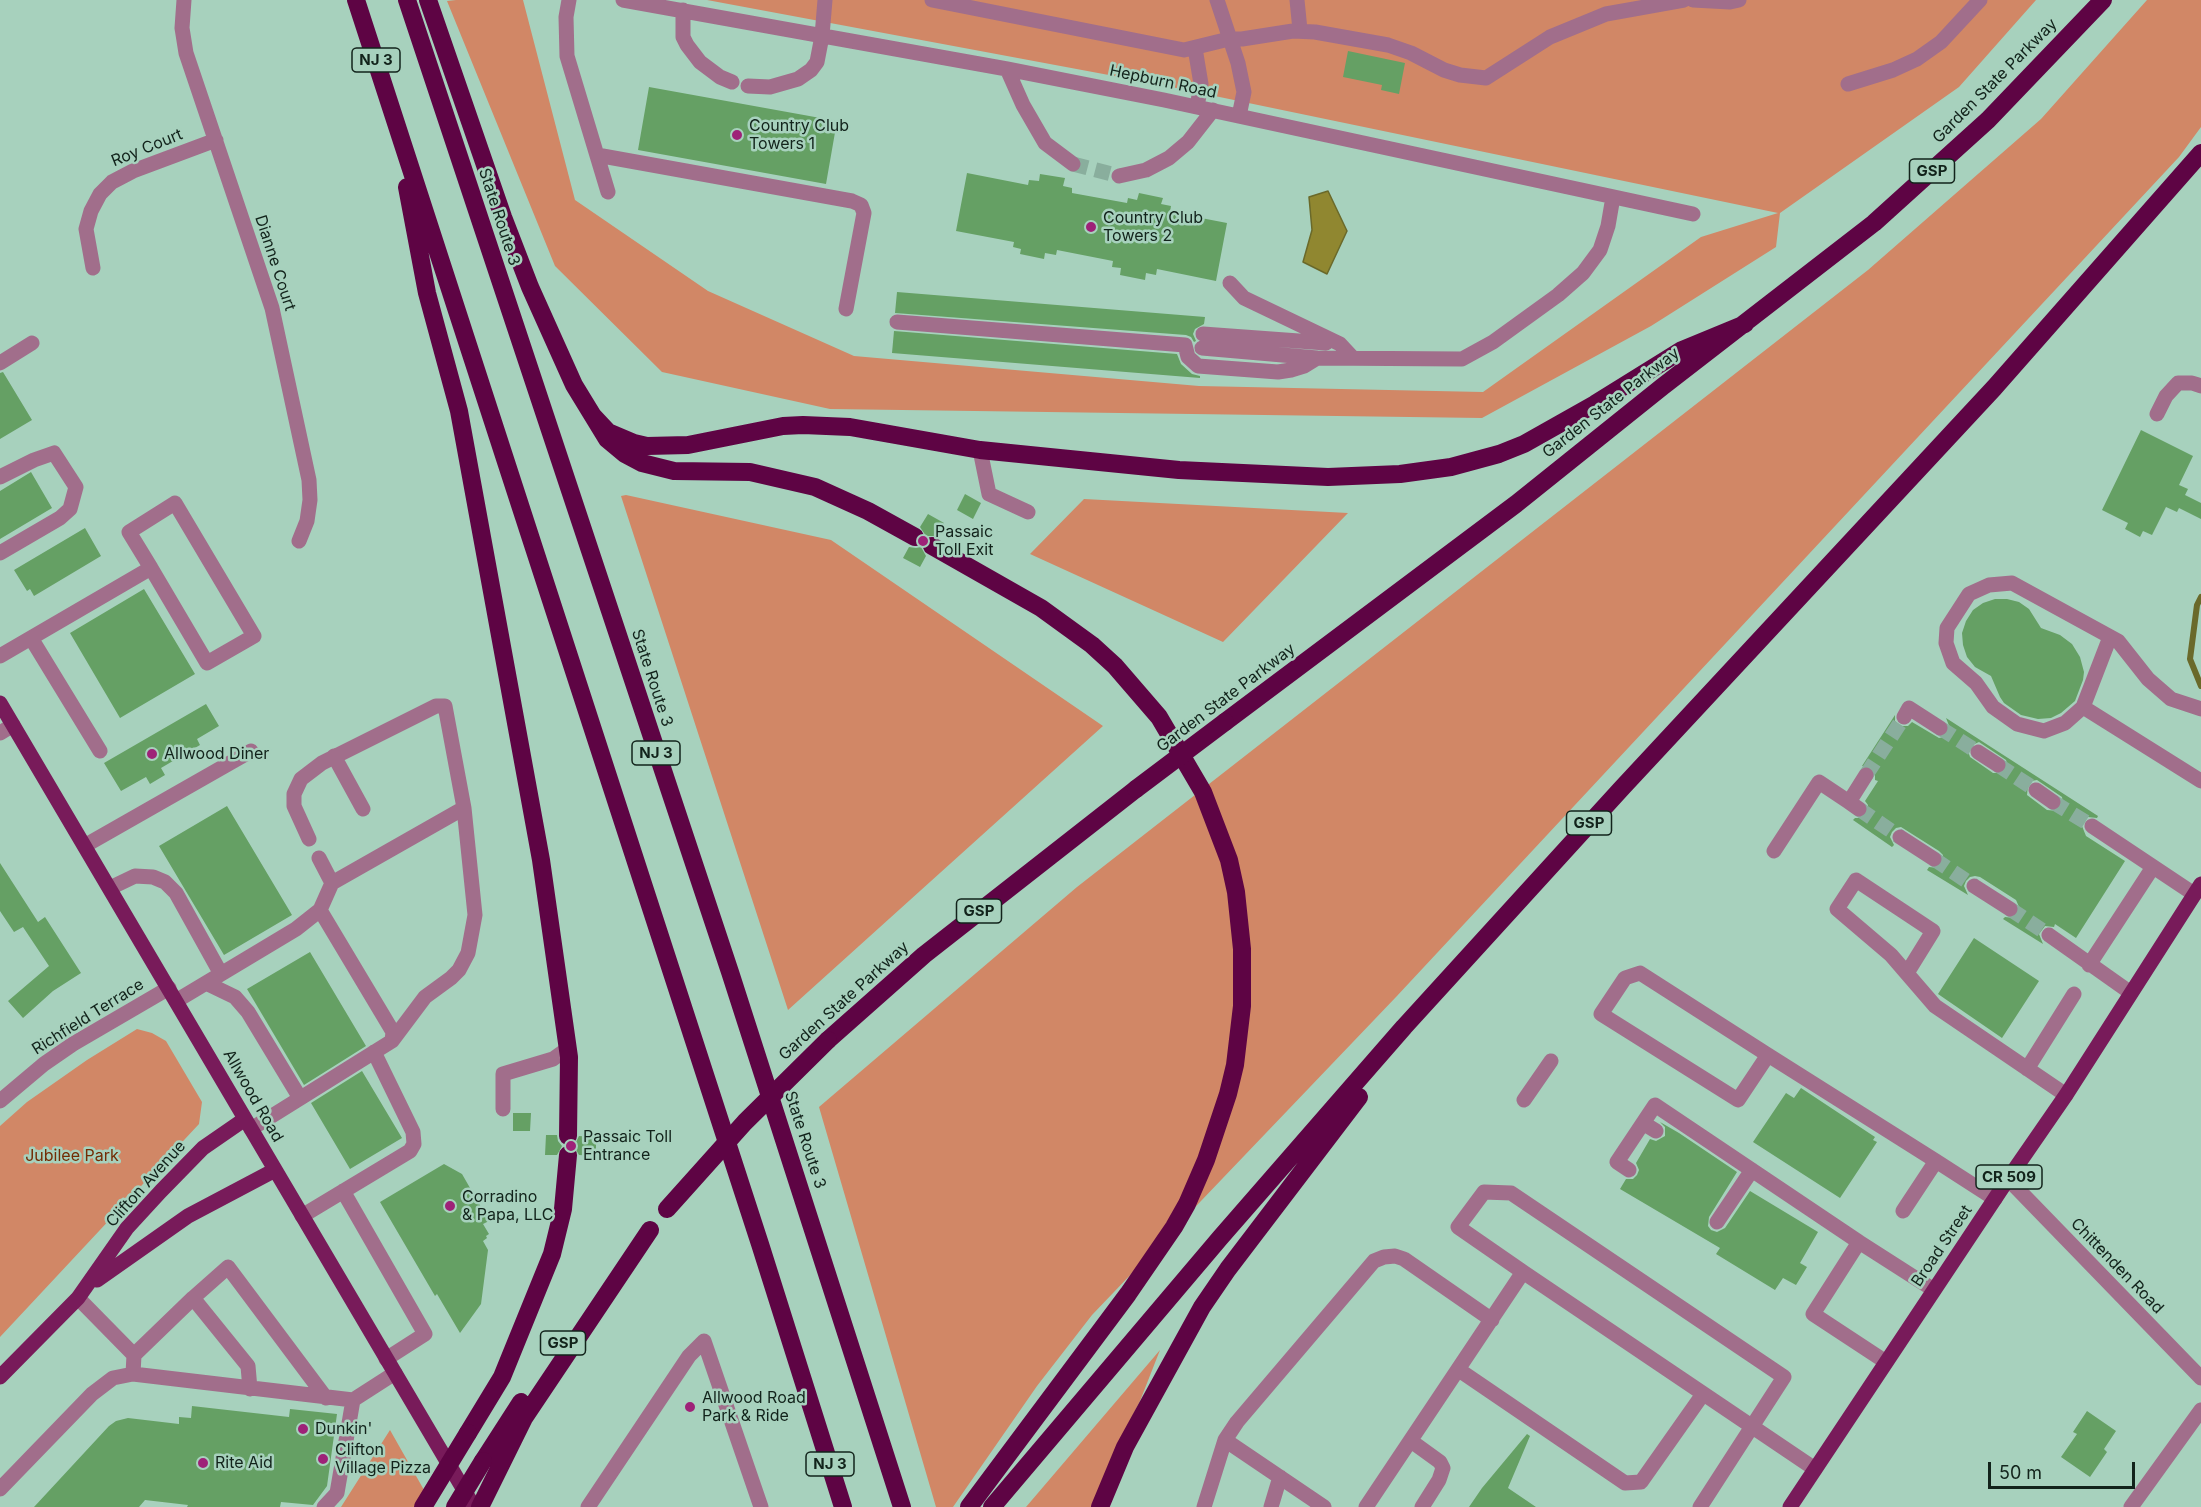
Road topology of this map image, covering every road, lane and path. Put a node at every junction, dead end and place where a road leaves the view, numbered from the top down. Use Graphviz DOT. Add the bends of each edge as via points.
graph roads {
  1 [pos="184,0"];
  2 [pos="356,0"];
  3 [pos="407,0"];
  4 [pos="428,0"];
  5 [pos="569,0"];
  6 [pos="623,0"];
  7 [pos="825,0"];
  8 [pos="932,0"];
  9 [pos="1217,0"];
  10 [pos="1297,0"];
  11 [pos="1684,0"];
  12 [pos="1693,0"];
  13 [pos="1739,0"];
  14 [pos="1980,0"];
  15 [pos="2103,0"];
  16 [pos="683,10"];
  17 [pos="1300,30"];
  18 [pos="822,36"];
  19 [pos="1229,39"];
  20 [pos="1195,48"];
  21 [pos="1007,69"];
  22 [pos="732,82"];
  23 [pos="1848,84"];
  24 [pos="748,86"];
  25 [pos="1197,107"];
  26 [pos="1213,110"];
  27 [pos="393,112"];
  28 [pos="1239,116"];
  29 [pos="216,140"];
  30 [pos="2201,153"];
  31 [pos="597,155"];
  32 [pos="1073,164"];
  33 [pos="1119,176"];
  34 [pos="608,192"];
  35 [pos="1613,197"];
  36 [pos="1693,214"];
  37 [pos="93,268"];
  38 [pos="1230,283"];
  39 [pos="846,309"];
  40 [pos="897,322"];
  41 [pos="1745,324"];
  42 [pos="32,343"];
  43 [pos="1340,345"];
  44 [pos="1317,358"];
  45 [pos="1353,358"];
  46 [pos="0,363"];
  47 [pos="2201,387"];
  48 [pos="2157,414"];
  49 [pos="593,416"];
  50 [pos="981,450"];
  51 [pos="0,477"];
  52 [pos="1028,512"];
  53 [pos="915,537"];
  54 [pos="299,541"];
  55 [pos="932,546"];
  56 [pos="0,553"];
  57 [pos="151,568"];
  58 [pos="2110,637"];
  59 [pos="32,638"];
  60 [pos="0,656"];
  61 [pos="0,703"];
  62 [pos="2083,707"];
  63 [pos="2195,707"];
  64 [pos="1904,717"];
  65 [pos="1940,728"];
  66 [pos="7,729"];
  67 [pos="100,751"];
  68 [pos="250,751"];
  69 [pos="1978,752"];
  70 [pos="328,760"];
  71 [pos="1998,765"];
  72 [pos="1866,775"];
  73 [pos="2201,782"];
  74 [pos="2036,790"];
  75 [pos="2053,802"];
  76 [pos="464,808"];
  77 [pos="363,809"];
  78 [pos="2092,826"];
  79 [pos="1900,837"];
  80 [pos="309,839"];
  81 [pos="86,845"];
  82 [pos="1774,851"];
  83 [pos="320,858"];
  84 [pos="1934,859"];
  85 [pos="2153,867"];
  86 [pos="332,883"];
  87 [pos="1974,886"];
  88 [pos="110,888"];
  89 [pos="2198,889"];
  90 [pos="2010,909"];
  91 [pos="320,910"];
  92 [pos="2049,935"];
  93 [pos="2089,965"];
  94 [pos="1907,973"];
  95 [pos="221,974"];
  96 [pos="206,983"];
  97 [pos="1444,984"];
  98 [pos="2132,993"];
  99 [pos="172,994"];
  100 [pos="2074,994"];
  101 [pos="392,1041"];
  102 [pos="567,1049"];
  103 [pos="374,1052"];
  104 [pos="1768,1055"];
  105 [pos="1551,1061"];
  106 [pos="2027,1068"];
  107 [pos="2066,1095"];
  108 [pos="300,1098"];
  109 [pos="1524,1100"];
  110 [pos="0,1101"];
  111 [pos="503,1109"];
  112 [pos="248,1124"];
  113 [pos="568,1136"];
  114 [pos="568,1155"];
  115 [pos="1936,1161"];
  116 [pos="1623,1166"];
  117 [pos="275,1170"];
  118 [pos="1752,1170"];
  119 [pos="2008,1179"];
  120 [pos="349,1187"];
  121 [pos="1995,1199"];
  122 [pos="1903,1211"];
  123 [pos="302,1216"];
  124 [pos="1717,1222"];
  125 [pos="650,1230"];
  126 [pos="1859,1242"];
  127 [pos="1523,1272"];
  128 [pos="1934,1290"];
  129 [pos="82,1292"];
  130 [pos="193,1298"];
  131 [pos="1492,1320"];
  132 [pos="134,1355"];
  133 [pos="386,1359"];
  134 [pos="1886,1362"];
  135 [pos="1459,1370"];
  136 [pos="395,1373"];
  137 [pos="133,1374"];
  138 [pos="0,1377"];
  139 [pos="2201,1378"];
  140 [pos="250,1389"];
  141 [pos="1703,1394"];
  142 [pos="326,1398"];
  143 [pos="353,1400"];
  144 [pos="2201,1410"];
  145 [pos="1752,1427"];
  146 [pos="1225,1440"];
  147 [pos="1411,1440"];
  148 [pos="1815,1469"];
  149 [pos="1280,1477"];
  150 [pos="0,1489"];
  151 [pos="324,1507"];
  152 [pos="423,1507"];
  153 [pos="455,1507"];
  154 [pos="474,1507"];
  155 [pos="480,1507"];
  156 [pos="588,1507"];
  157 [pos="761,1507"];
  158 [pos="843,1507"];
  159 [pos="902,1507"];
  160 [pos="969,1507"];
  161 [pos="992,1507"];
  162 [pos="1100,1507"];
  163 [pos="1204,1507"];
  164 [pos="1271,1507"];
  165 [pos="1324,1507"];
  166 [pos="1366,1507"];
  167 [pos="1422,1507"];
  168 [pos="1700,1507"];
  169 [pos="1790,1507"];
  170 [pos="2131,1507"];
  1 -- 29 [label="street, Dianne Court" via="182,28 186,53"];
  2 -- 27 [label="highway, NJ 3"];
  3 -- 159 [label="highway, State Route 3 / NJ 3"];
  4 -- 49 [label="highway" via="526,277 574,385"];
  5 -- 31 [label="street" via="567,56"];
  6 -- 16 [label="street, Hepburn Road"];
  7 -- 18 [label="street"];
  8 -- 20 [label="street" via="1184,50"];
  9 -- 19 [label="street"];
  10 -- 17 [label="street"];
  11 -- 17 [label="street" via="1606,14 1551,37 1486,78 1444,70 1388,45"];
  12 -- 13 [label="street"];
  14 -- 23 [label="street" via="1941,42 1917,58"];
  15 -- 41 [label="highway, Garden State Parkway / GSP" via="1988,120 1874,223"];
  16 -- 18 [label="street, Hepburn Road"];
  16 -- 22 [label="street" via="683,38 687,45 700,62"];
  17 -- 19 [label="street"];
  18 -- 21 [label="street, Hepburn Road"];
  18 -- 24 [label="street" via="817,62 798,79 770,87"];
  19 -- 20 [label="street"];
  19 -- 28 [label="street" via="1245,92"];
  20 -- 25 [label="street" via="1201,84"];
  21 -- 25 [label="street, Hepburn Road"];
  21 -- 32 [label="street" via="1045,143"];
  25 -- 26 [label="street, Hepburn Road"];
  26 -- 28 [label="street, Hepburn Road"];
  26 -- 33 [label="street" via="1188,142 1169,158 1146,170"];
  27 -- 102 [label="highway" via="427,293 459,411 485,541 541,860"];
  27 -- 158 [label="highway, NJ 3"];
  28 -- 35 [label="street, Hepburn Road"];
  29 -- 37 [label="street, Roy Court" via="133,171 100,194 86,229"];
  29 -- 54 [label="street, Dianne Court" via="272,308 309,480 307,521"];
  30 -- 97 [label="highway, GSP" via="1994,388"];
  31 -- 34 [label="street"];
  31 -- 39 [label="street" via="861,205 864,213"];
  35 -- 36 [label="street, Hepburn Road"];
  35 -- 45 [label="street" via="1600,250 1583,273 1477,352 1462,359"];
  38 -- 43 [label="street" via="1244,298"];
  40 -- 44 [label="street" via="1185,345 1188,357 1198,366 1278,372 1304,366"];
  41 -- 50 [label="highway" via="1682,350 1524,444 1451,467 1328,477 1179,470"];
  41 -- 125 [label="highway, Garden State Parkway / GSP, bridge" via="1516,504 1136,789 933,948 828,1040 745,1122"];
  42 -- 46 [label="street"];
  43 -- 44 [label="street" via="1203,341"];
  43 -- 45 [label="street"];
  44 -- 45 [label="street"];
  47 -- 48 [label="street" via="2192,382 2178,383"];
  49 -- 50 [label="highway" via="608,432 647,446 688,445 803,425 850,427"];
  49 -- 53 [label="highway" via="614,446 642,463 674,471 750,472 792,480 837,497"];
  50 -- 52 [label="street" via="989,494"];
  51 -- 56 [label="street" via="54,453 76,486 70,509 60,518"];
  55 -- 160 [label="highway" via="1041,608 1092,645 1159,717 1203,792 1228,860 1242,949 1242,1006 1235,1065 1206,1160 1187,1204 1128,1294"];
  57 -- 57 [label="street" via="207,663 254,636 175,503 129,532"];
  57 -- 59 [label="street"];
  58 -- 62 [label="street"];
  58 -- 62 [label="street" via="2012,583 1989,585 1969,594 1947,627 1946,643 1953,663 1976,683 1993,707 2017,724 2044,731 2066,723"];
  58 -- 63 [label="street" via="2171,699"];
  59 -- 60 [label="street"];
  59 -- 67 [label="street"];
  61 -- 66 [label="main road, Allwood Road"];
  62 -- 73 [label="street"];
  64 -- 65 [label="street" via="1909,708"];
  66 -- 81 [label="main road, Allwood Road"];
  68 -- 81 [label="street"];
  69 -- 71 [label="street"];
  70 -- 76 [label="street" via="436,705 445,706"];
  70 -- 77 [label="street"];
  70 -- 80 [label="street" via="301,779 294,794 294,806"];
  72 -- 82 [label="street" via="1854,806 1819,782"];
  74 -- 75 [label="street"];
  76 -- 86 [label="street"];
  76 -- 101 [label="street" via="475,915 468,952 459,970 425,997"];
  78 -- 85 [label="street"];
  79 -- 84 [label="street"];
  81 -- 88 [label="main road, Allwood Road"];
  83 -- 86 [label="street"];
  85 -- 89 [label="street"];
  85 -- 93 [label="street"];
  86 -- 91 [label="street"];
  87 -- 90 [label="street"];
  88 -- 95 [label="street" via="135,876 165,882 176,892"];
  88 -- 99 [label="main road, Allwood Road"];
  89 -- 98 [label="main road, Broad Street / CR 509"];
  91 -- 95 [label="street, Richfield Terrace"];
  91 -- 101 [label="street" via="393,1032"];
  92 -- 93 [label="street"];
  93 -- 98 [label="street"];
  94 -- 94 [label="street" via="1838,909 1856,880 1933,931"];
  94 -- 106 [label="street" via="1935,1006"];
  95 -- 96 [label="street, Richfield Terrace"];
  96 -- 99 [label="street, Richfield Terrace"];
  96 -- 108 [label="street" via="234,997 248,1012"];
  97 -- 161 [label="highway, GSP" via="1220,1238"];
  97 -- 162 [label="highway" via="1202,1307 1125,1447"];
  98 -- 107 [label="main road, Broad Street / CR 509"];
  99 -- 110 [label="street, Richfield Terrace" via="74,1044"];
  99 -- 112 [label="main road, Allwood Road"];
  100 -- 106 [label="street"];
  101 -- 103 [label="street"];
  102 -- 111 [label="street" via="553,1059 503,1074"];
  102 -- 113 [label="highway"];
  103 -- 108 [label="street"];
  103 -- 120 [label="street" via="415,1138 410,1151"];
  104 -- 104 [label="street" via="1640,973 1625,978 1601,1014 1738,1100"];
  104 -- 115 [label="street"];
  105 -- 109 [label="street"];
  106 -- 107 [label="street"];
  107 -- 119 [label="main road, Broad Street / CR 509"];
  108 -- 112 [label="street"];
  112 -- 117 [label="main road, Allwood Road"];
  112 -- 129 [label="main road, Clifton Avenue" via="203,1148 127,1228"];
  114 -- 152 [label="highway, bridge" via="563,1209 552,1254 502,1377"];
  115 -- 121 [label="street"];
  115 -- 122 [label="street"];
  116 -- 118 [label="street" via="1649,1127 1655,1105"];
  117 -- 123 [label="main road, Allwood Road"];
  117 -- 129 [label="main road, Clifton Avenue" via="188,1216"];
  118 -- 124 [label="street"];
  118 -- 126 [label="street"];
  119 -- 121 [label="main road, Broad Street / CR 509"];
  119 -- 139 [label="street, Chittenden Road"];
  120 -- 123 [label="street"];
  120 -- 133 [label="street" via="425,1334"];
  121 -- 128 [label="main road, Broad Street / CR 509"];
  123 -- 133 [label="main road, Allwood Road"];
  125 -- 153 [label="highway, Garden State Parkway / GSP, bridge" via="563,1342"];
  125 -- 155 [label="highway" via="524,1418"];
  126 -- 128 [label="street"];
  126 -- 134 [label="street" via="1813,1314"];
  127 -- 131 [label="street"];
  127 -- 141 [label="street"];
  127 -- 145 [label="street" via="1458,1227 1484,1192 1511,1193 1784,1377"];
  128 -- 134 [label="main road, Broad Street / CR 509"];
  129 -- 132 [label="street"];
  129 -- 138 [label="main road, Clifton Avenue"];
  130 -- 132 [label="street"];
  130 -- 140 [label="street" via="248,1366"];
  130 -- 142 [label="street" via="228,1267"];
  131 -- 135 [label="street"];
  131 -- 146 [label="street" via="1404,1260 1395,1256 1374,1261"];
  132 -- 137 [label="street"];
  133 -- 136 [label="main road, Allwood Road"];
  134 -- 148 [label="main road, Broad Street / CR 509"];
  135 -- 141 [label="street" via="1625,1483 1641,1482"];
  135 -- 147 [label="street"];
  136 -- 143 [label="street"];
  136 -- 154 [label="main road, Allwood Road"];
  137 -- 140 [label="street"];
  137 -- 150 [label="street" via="114,1378 92,1394"];
  140 -- 142 [label="street"];
  141 -- 145 [label="street"];
  142 -- 143 [label="street"];
  143 -- 151 [label="street" via="337,1493"];
  144 -- 170 [label="street"];
  145 -- 148 [label="street"];
  145 -- 168 [label="street"];
  146 -- 149 [label="street"];
  146 -- 163 [label="street"];
  147 -- 166 [label="street"];
  147 -- 167 [label="street" via="1443,1468"];
  148 -- 169 [label="main road, Broad Street / CR 509"];
  149 -- 164 [label="street"];
  149 -- 165 [label="street"];
  156 -- 157 [label="street" via="689,1356 704,1341"];
}
